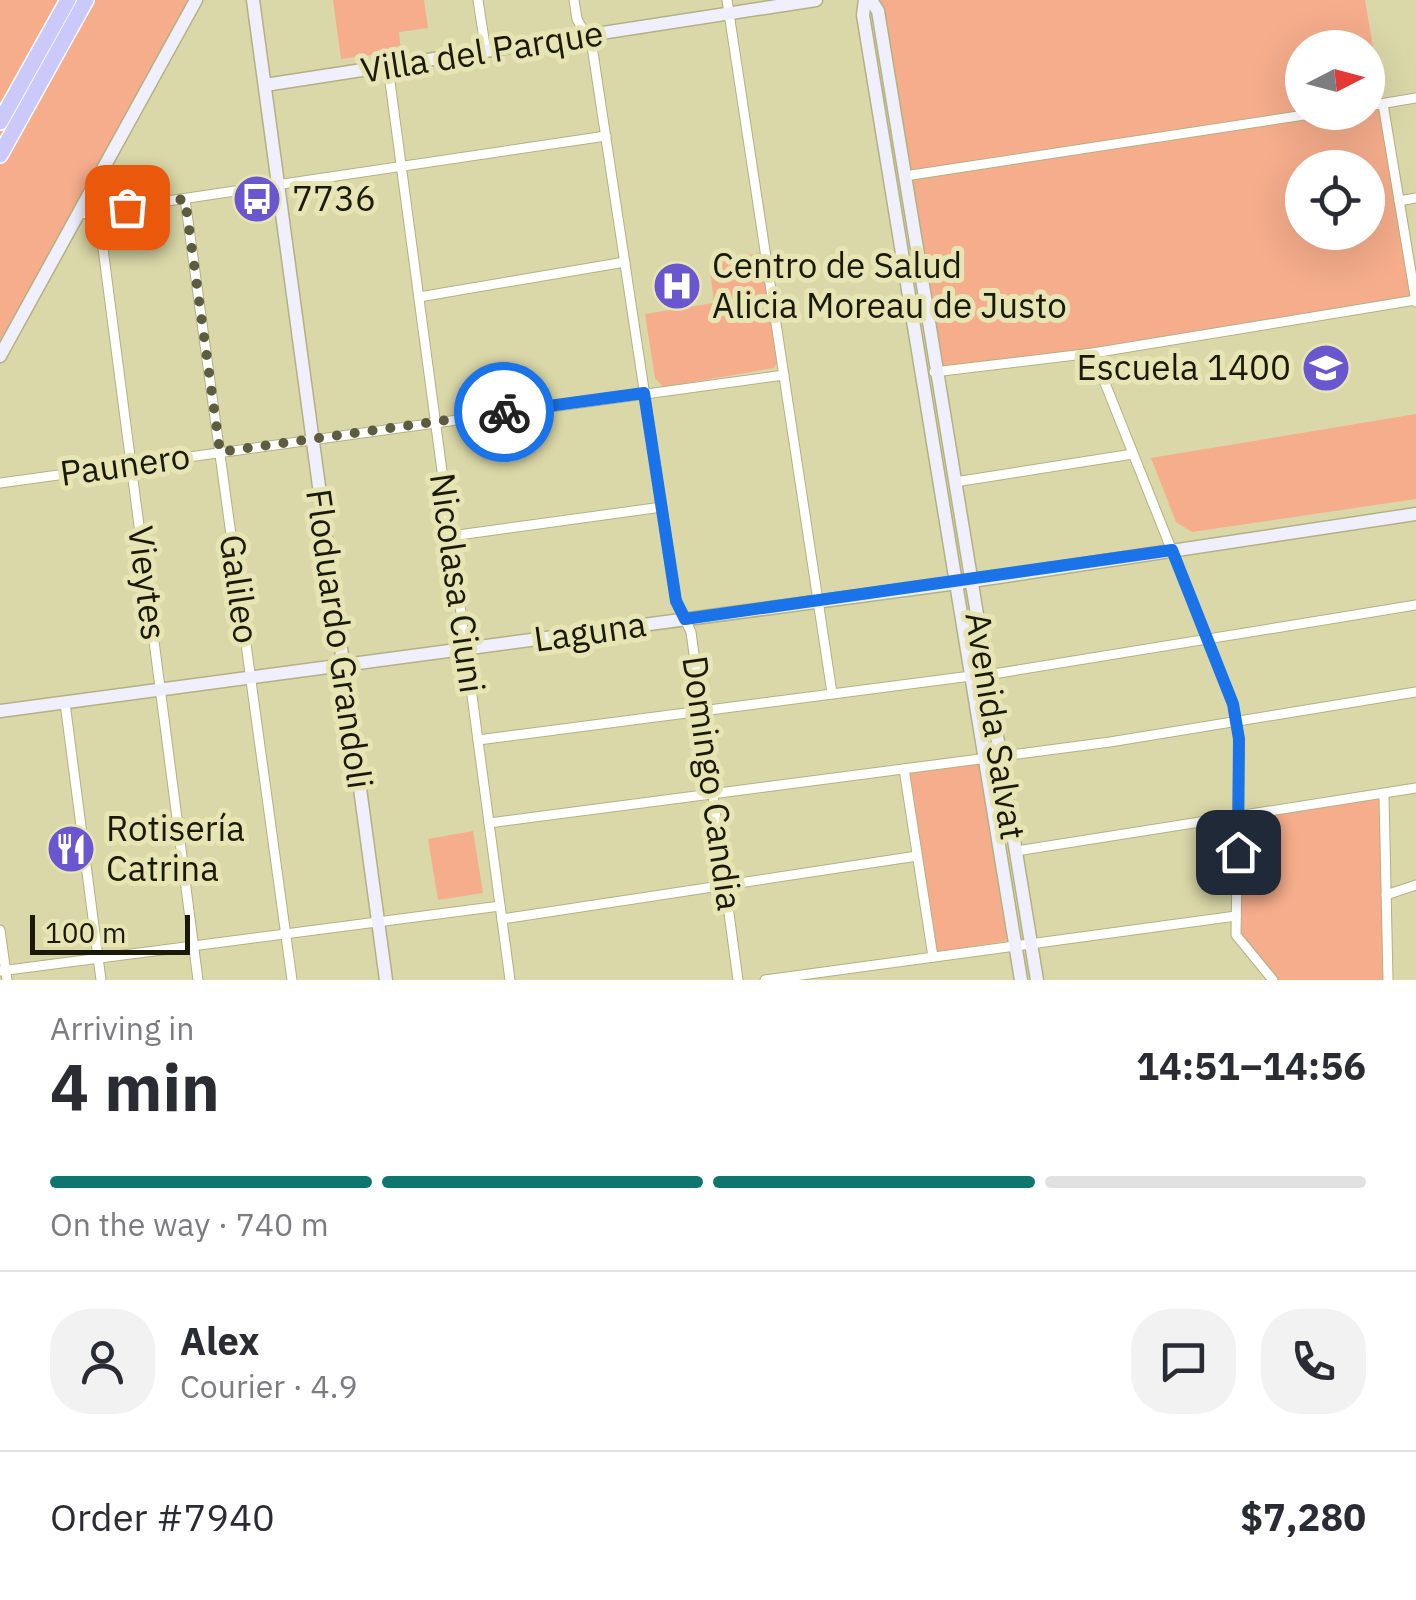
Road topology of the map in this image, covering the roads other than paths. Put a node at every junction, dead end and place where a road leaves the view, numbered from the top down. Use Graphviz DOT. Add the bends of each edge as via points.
graph roads {
  1 [pos="68,0"];
  2 [pos="86,0"];
  3 [pos="196,0"];
  4 [pos="253,0"];
  5 [pos="478,0"];
  6 [pos="574,0"];
  7 [pos="816,0"];
  8 [pos="868,0"];
  9 [pos="728,7"];
  10 [pos="586,35"];
  11 [pos="486,52"];
  12 [pos="388,66"];
  13 [pos="265,85"];
  14 [pos="1416,98"];
  15 [pos="1385,104"];
  16 [pos="1385,110"];
  17 [pos="1285,118"];
  18 [pos="0,122"];
  19 [pos="606,136"];
  20 [pos="0,155"];
  21 [pos="402,168"];
  22 [pos="905,176"];
  23 [pos="278,185"];
  24 [pos="95,187"];
  25 [pos="1416,198"];
  26 [pos="185,199"];
  27 [pos="1400,201"];
  28 [pos="98,211"];
  29 [pos="80,214"];
  30 [pos="625,262"];
  31 [pos="419,297"];
  32 [pos="1416,300"];
  33 [pos="1093,353"];
  34 [pos="0,356"];
  35 [pos="938,372"];
  36 [pos="922,374"];
  37 [pos="784,375"];
  38 [pos="644,393"];
  39 [pos="435,421"];
  40 [pos="312,438"];
  41 [pos="220,452"];
  42 [pos="1132,454"];
  43 [pos="131,464"];
  44 [pos="956,482"];
  45 [pos="0,483"];
  46 [pos="662,507"];
  47 [pos="1416,514"];
  48 [pos="450,536"];
  49 [pos="1172,550"];
  50 [pos="972,581"];
  51 [pos="956,582"];
  52 [pos="820,601"];
  53 [pos="1416,605"];
  54 [pos="685,619"];
  55 [pos="1206,638"];
  56 [pos="466,648"];
  57 [pos="342,665"];
  58 [pos="971,676"];
  59 [pos="987,676"];
  60 [pos="251,678"];
  61 [pos="160,690"];
  62 [pos="832,692"];
  63 [pos="1416,692"];
  64 [pos="65,702"];
  65 [pos="702,708"];
  66 [pos="0,712"];
  67 [pos="1237,721"];
  68 [pos="478,740"];
  69 [pos="1000,754"];
  70 [pos="984,756"];
  71 [pos="904,769"];
  72 [pos="1416,788"];
  73 [pos="713,792"];
  74 [pos="1384,795"];
  75 [pos="1238,820"];
  76 [pos="489,823"];
  77 [pos="1016,851"];
  78 [pos="917,856"];
  79 [pos="726,885"];
  80 [pos="1416,885"];
  81 [pos="1386,895"];
  82 [pos="500,906"];
  83 [pos="1236,916"];
  84 [pos="502,919"];
  85 [pos="378,922"];
  86 [pos="0,930"];
  87 [pos="286,934"];
  88 [pos="1031,944"];
  89 [pos="194,946"];
  90 [pos="1015,946"];
  91 [pos="933,957"];
  92 [pos="98,958"];
  93 [pos="4,974"];
  94 [pos="101,980"];
  95 [pos="198,980"];
  96 [pos="292,980"];
  97 [pos="386,980"];
  98 [pos="510,980"];
  99 [pos="738,980"];
  100 [pos="765,980"];
  101 [pos="1021,980"];
  102 [pos="1037,980"];
  103 [pos="1272,980"];
  104 [pos="1388,980"];
  1 -- 18 [label="highway"];
  2 -- 20 [label="highway"];
  3 -- 24 [label="street"];
  4 -- 13 [label="street, Floduardo Grandoli"];
  5 -- 11 [label="street"];
  6 -- 10 [label="street, Domingo Candia"];
  7 -- 9 [label="street, Villa del Parque"];
  8 -- 22 [label="street, Avenida Salvat" via="878,10"];
  8 -- 36 [label="street, Avenida Salvat" via="864,15"];
  9 -- 10 [label="street, Villa del Parque"];
  9 -- 37 [label="street"];
  10 -- 11 [label="street, Villa del Parque"];
  10 -- 19 [label="street, Domingo Candia"];
  11 -- 12 [label="street, Villa del Parque"];
  12 -- 13 [label="street, Villa del Parque"];
  12 -- 21 [label="street, Nicolasa Ciuni"];
  13 -- 23 [label="street, Floduardo Grandoli"];
  14 -- 15 [label="street"];
  16 -- 27 [label="street"];
  17 -- 22 [label="street"];
  19 -- 21 [label="street"];
  19 -- 30 [label="street, Domingo Candia"];
  21 -- 23 [label="street"];
  21 -- 31 [label="street, Nicolasa Ciuni"];
  22 -- 35 [label="street, Avenida Salvat"];
  23 -- 26 [label="street"];
  23 -- 40 [label="street, Floduardo Grandoli"];
  24 -- 28 [label="street, Vieytes"];
  24 -- 29 [label="street"];
  25 -- 27 [label="street"];
  26 -- 28 [label="street"];
  26 -- 41 [label="street, Galileo"];
  27 -- 32 [label="street"];
  28 -- 29 [label="street"];
  28 -- 43 [label="street, Vieytes"];
  29 -- 34 [label="street"];
  30 -- 31 [label="street"];
  30 -- 38 [label="street, Domingo Candia"];
  31 -- 39 [label="street, Nicolasa Ciuni"];
  32 -- 33 [label="street"];
  33 -- 35 [label="street"];
  33 -- 42 [label="street"];
  35 -- 36 [label="street"];
  35 -- 44 [label="street, Avenida Salvat"];
  36 -- 51 [label="street, Avenida Salvat"];
  37 -- 38 [label="street, Paunero"];
  37 -- 52 [label="street"];
  38 -- 39 [label="street, Paunero"];
  38 -- 46 [label="street, Domingo Candia"];
  39 -- 40 [label="street, Paunero"];
  39 -- 48 [label="street, Nicolasa Ciuni"];
  40 -- 41 [label="street, Paunero"];
  40 -- 57 [label="street, Floduardo Grandoli"];
  41 -- 43 [label="street, Paunero"];
  41 -- 60 [label="street, Galileo"];
  42 -- 44 [label="street"];
  42 -- 49 [label="street"];
  43 -- 45 [label="street, Paunero"];
  43 -- 61 [label="street, Vieytes"];
  44 -- 50 [label="street, Avenida Salvat"];
  46 -- 48 [label="street"];
  46 -- 54 [label="street, Domingo Candia" via="676,601"];
  47 -- 49 [label="street, Laguna"];
  48 -- 56 [label="street, Nicolasa Ciuni"];
  49 -- 50 [label="street, Laguna"];
  49 -- 55 [label="street"];
  50 -- 51 [label="street, Laguna"];
  50 -- 59 [label="street, Avenida Salvat"];
  51 -- 52 [label="street, Laguna"];
  51 -- 58 [label="street, Avenida Salvat"];
  52 -- 54 [label="street, Laguna"];
  52 -- 62 [label="street"];
  53 -- 55 [label="street"];
  54 -- 56 [label="street, Laguna"];
  54 -- 65 [label="street, Domingo Candia"];
  55 -- 59 [label="street"];
  55 -- 67 [label="street"];
  56 -- 57 [label="street, Laguna"];
  56 -- 68 [label="street, Nicolasa Ciuni"];
  57 -- 60 [label="street, Laguna"];
  57 -- 85 [label="street, Floduardo Grandoli"];
  58 -- 62 [label="street"];
  58 -- 70 [label="street, Avenida Salvat"];
  59 -- 69 [label="street, Avenida Salvat"];
  60 -- 61 [label="street, Laguna"];
  60 -- 87 [label="street, Galileo"];
  61 -- 64 [label="street, Laguna"];
  61 -- 89 [label="street, Vieytes"];
  62 -- 65 [label="street"];
  63 -- 67 [label="street"];
  64 -- 66 [label="street, Laguna"];
  64 -- 92 [label="street"];
  65 -- 68 [label="street"];
  65 -- 73 [label="street, Domingo Candia"];
  67 -- 69 [label="street"];
  67 -- 75 [label="street"];
  68 -- 76 [label="street, Nicolasa Ciuni"];
  69 -- 70 [label="street"];
  69 -- 77 [label="street, Avenida Salvat"];
  70 -- 71 [label="street"];
  70 -- 90 [label="street, Avenida Salvat"];
  71 -- 73 [label="street"];
  71 -- 78 [label="street"];
  72 -- 74 [label="street"];
  73 -- 76 [label="street"];
  73 -- 79 [label="street, Domingo Candia"];
  74 -- 75 [label="street"];
  74 -- 81 [label="street"];
  75 -- 77 [label="street"];
  75 -- 83 [label="street"];
  76 -- 82 [label="street, Nicolasa Ciuni"];
  77 -- 88 [label="street, Avenida Salvat"];
  78 -- 79 [label="street"];
  78 -- 91 [label="street"];
  79 -- 84 [label="street"];
  79 -- 99 [label="street, Domingo Candia"];
  80 -- 81 [label="street"];
  81 -- 104 [label="street"];
  82 -- 84 [label="street, Nicolasa Ciuni"];
  82 -- 85 [label="street"];
  83 -- 88 [label="street"];
  83 -- 103 [label="street" via="1236,935"];
  84 -- 98 [label="street, Nicolasa Ciuni"];
  85 -- 87 [label="street"];
  85 -- 97 [label="street, Floduardo Grandoli"];
  86 -- 93 [label="street"];
  87 -- 89 [label="street"];
  87 -- 96 [label="street, Galileo"];
  88 -- 90 [label="street"];
  88 -- 102 [label="street, Avenida Salvat"];
  89 -- 92 [label="street"];
  89 -- 95 [label="street, Vieytes"];
  90 -- 91 [label="street"];
  90 -- 101 [label="street, Avenida Salvat"];
  91 -- 100 [label="street"];
  92 -- 93 [label="street"];
  92 -- 94 [label="street"];
}
